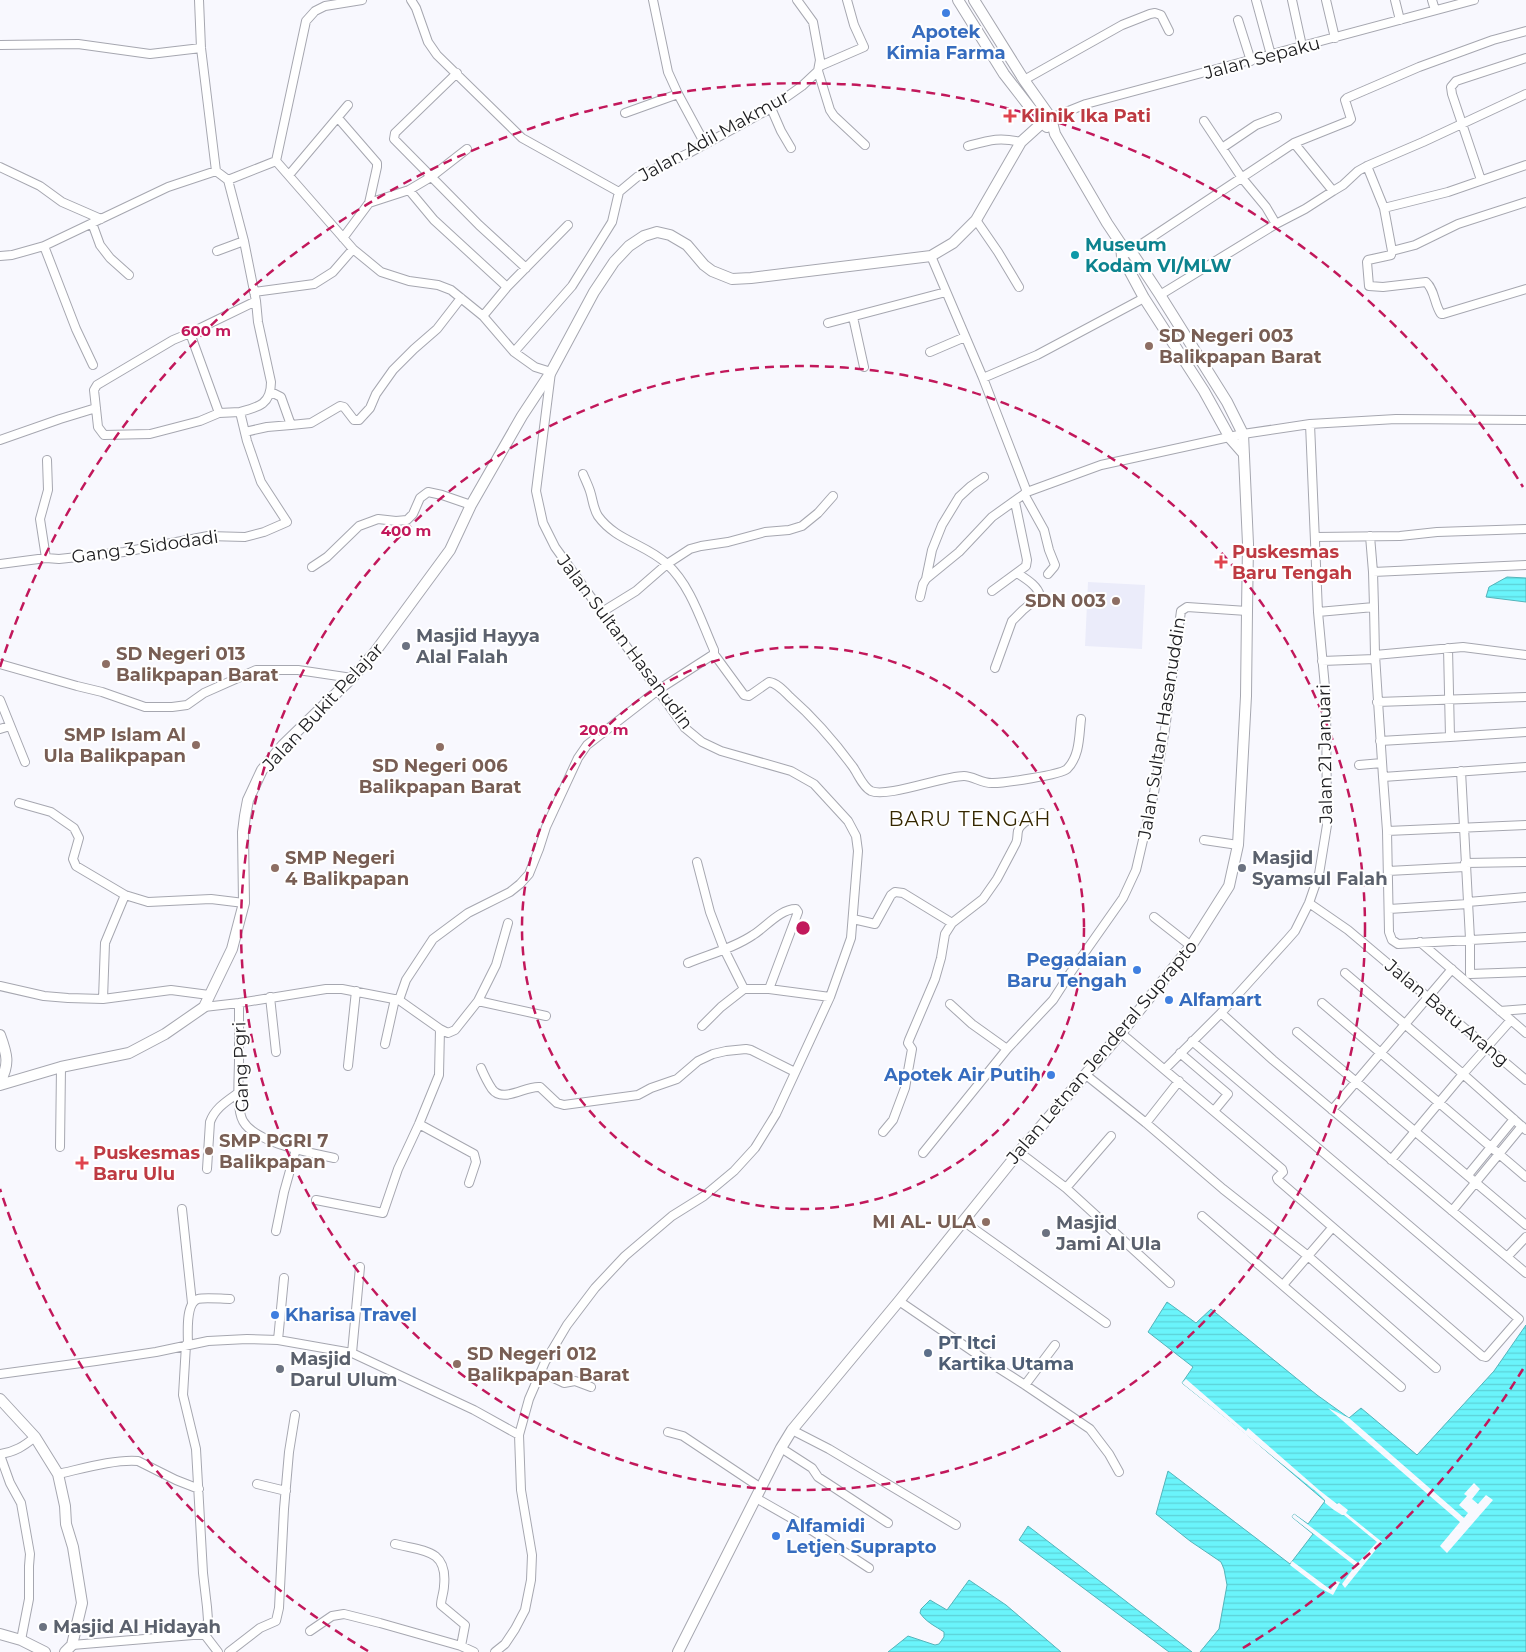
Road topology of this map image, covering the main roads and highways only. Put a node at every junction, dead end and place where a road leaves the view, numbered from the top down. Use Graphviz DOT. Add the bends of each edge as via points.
graph roads {
  1 [pos="958,0"];
  2 [pos="974,0"];
  3 [pos="1046,120"];
  4 [pos="1121,244"];
  5 [pos="551,372"];
  6 [pos="1244,454"];
  7 [pos="0,1035"];
  8 [pos="0,1084"];
  9 [pos="0,1399"];
  10 [pos="0,1634"];
  11 [pos="68,1648"];
  12 [pos="46,1652"];
  13 [pos="678,1652"];
  1 -- 3 [label="main road" via="1004,74"];
  2 -- 3 [label="main road"];
  3 -- 4 [label="main road"];
  3 -- 5 [label="main road, Jalan Sultan Hasanudin" via="1021,142 976,220 953,242 930,256 732,279 712,271 687,245 670,235 657,232 644,236 614,262"];
  4 -- 6 [label="main road" via="1122,257 1144,298 1204,390 1230,438"];
  4 -- 6 [label="main road, Jalan Letnan Jenderal Suprapto" via="1131,251 1226,402 1243,434"];
  5 -- 8 [label="main road, Jalan Bukit Pelajar" via="471,504 450,550 387,638 262,770 248,800 242,832 244,903 232,949 204,1007 165,1034 128,1053"];
  6 -- 13 [label="main road, Jalan Letnan Jenderal Suprapto" via="1248,544 1246,696 1238,845 1229,886 1191,946 792,1430"];
  7 -- 8 [label="main road" via="8,1063"];
  9 -- 11 [label="main road" via="35,1437 58,1474 82,1603"];
  10 -- 12 [label="main road"];
}
